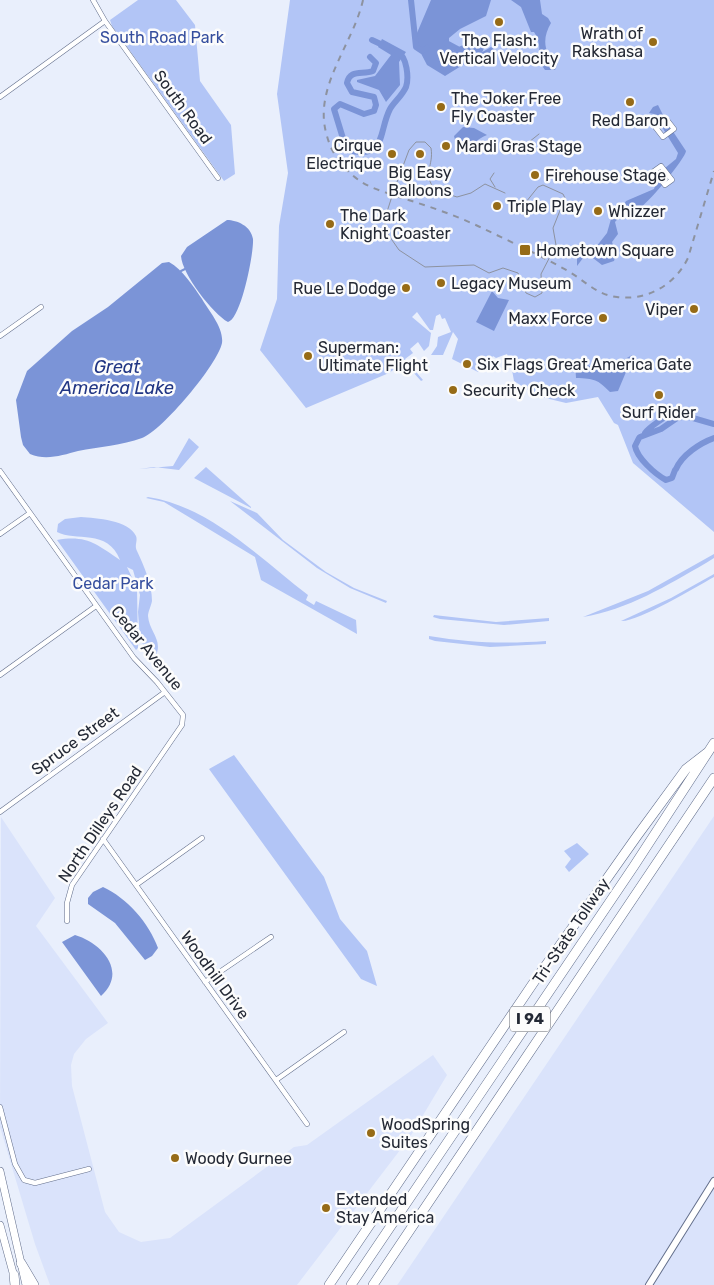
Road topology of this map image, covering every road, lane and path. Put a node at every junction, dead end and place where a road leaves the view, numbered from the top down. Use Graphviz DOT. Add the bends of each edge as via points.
graph roads {
  1 [pos="93,0"];
  2 [pos="106,21"];
  3 [pos="0,97"];
  4 [pos="218,178"];
  5 [pos="41,307"];
  6 [pos="0,336"];
  7 [pos="0,471"];
  8 [pos="30,513"];
  9 [pos="0,534"];
  10 [pos="96,606"];
  11 [pos="0,675"];
  12 [pos="165,692"];
  13 [pos="714,743"];
  14 [pos="168,746"];
  15 [pos="708,752"];
  16 [pos="714,778"];
  17 [pos="0,812"];
  18 [pos="202,838"];
  19 [pos="103,840"];
  20 [pos="136,885"];
  21 [pos="67,921"];
  22 [pos="271,937"];
  23 [pos="205,982"];
  24 [pos="344,1032"];
  25 [pos="276,1080"];
  26 [pos="0,1107"];
  27 [pos="307,1124"];
  28 [pos="89,1169"];
  29 [pos="0,1171"];
  30 [pos="714,1181"];
  31 [pos="0,1225"];
  32 [pos="21,1263"];
  33 [pos="14,1275"];
  34 [pos="374,1284"];
  35 [pos="16,1285"];
  36 [pos="26,1285"];
  37 [pos="34,1285"];
  38 [pos="329,1285"];
  39 [pos="351,1285"];
  40 [pos="649,1285"];
  1 -- 2 [label="street, South Road"];
  2 -- 3 [label="street"];
  2 -- 4 [label="street, South Road"];
  5 -- 6 [label="street"];
  7 -- 8 [label="street, Cedar Avenue"];
  8 -- 9 [label="street"];
  8 -- 10 [label="street, Cedar Avenue"];
  10 -- 11 [label="street"];
  10 -- 12 [label="street, Cedar Avenue" via="134,658"];
  12 -- 14 [label="street, Cedar Avenue" via="183,715 182,725"];
  12 -- 17 [label="street, Spruce Street"];
  13 -- 15 [label="highway, Tri-State Tollway / I 94"];
  14 -- 19 [label="street, North Dilleys Road"];
  15 -- 38 [label="highway" via="686,769 637,836"];
  15 -- 39 [label="highway, Tri-State Tollway / I 94"];
  16 -- 34 [label="highway, Tri-State Tollway / I 94"];
  18 -- 20 [label="street"];
  19 -- 20 [label="street, Woodhill Drive"];
  19 -- 21 [label="street, North Dilleys Road" via="72,885"];
  20 -- 23 [label="street, Woodhill Drive"];
  22 -- 23 [label="street"];
  23 -- 25 [label="street, Woodhill Drive"];
  24 -- 25 [label="street"];
  25 -- 27 [label="street, Woodhill Drive"];
  26 -- 28 [label="street" via="15,1164 24,1180 35,1183"];
  29 -- 32 [label="main road"];
  30 -- 40 [label="street"];
  31 -- 33 [label="main road"];
  32 -- 36 [label="main road"];
  32 -- 37 [label="highway"];
  33 -- 35 [label="highway"];
}
